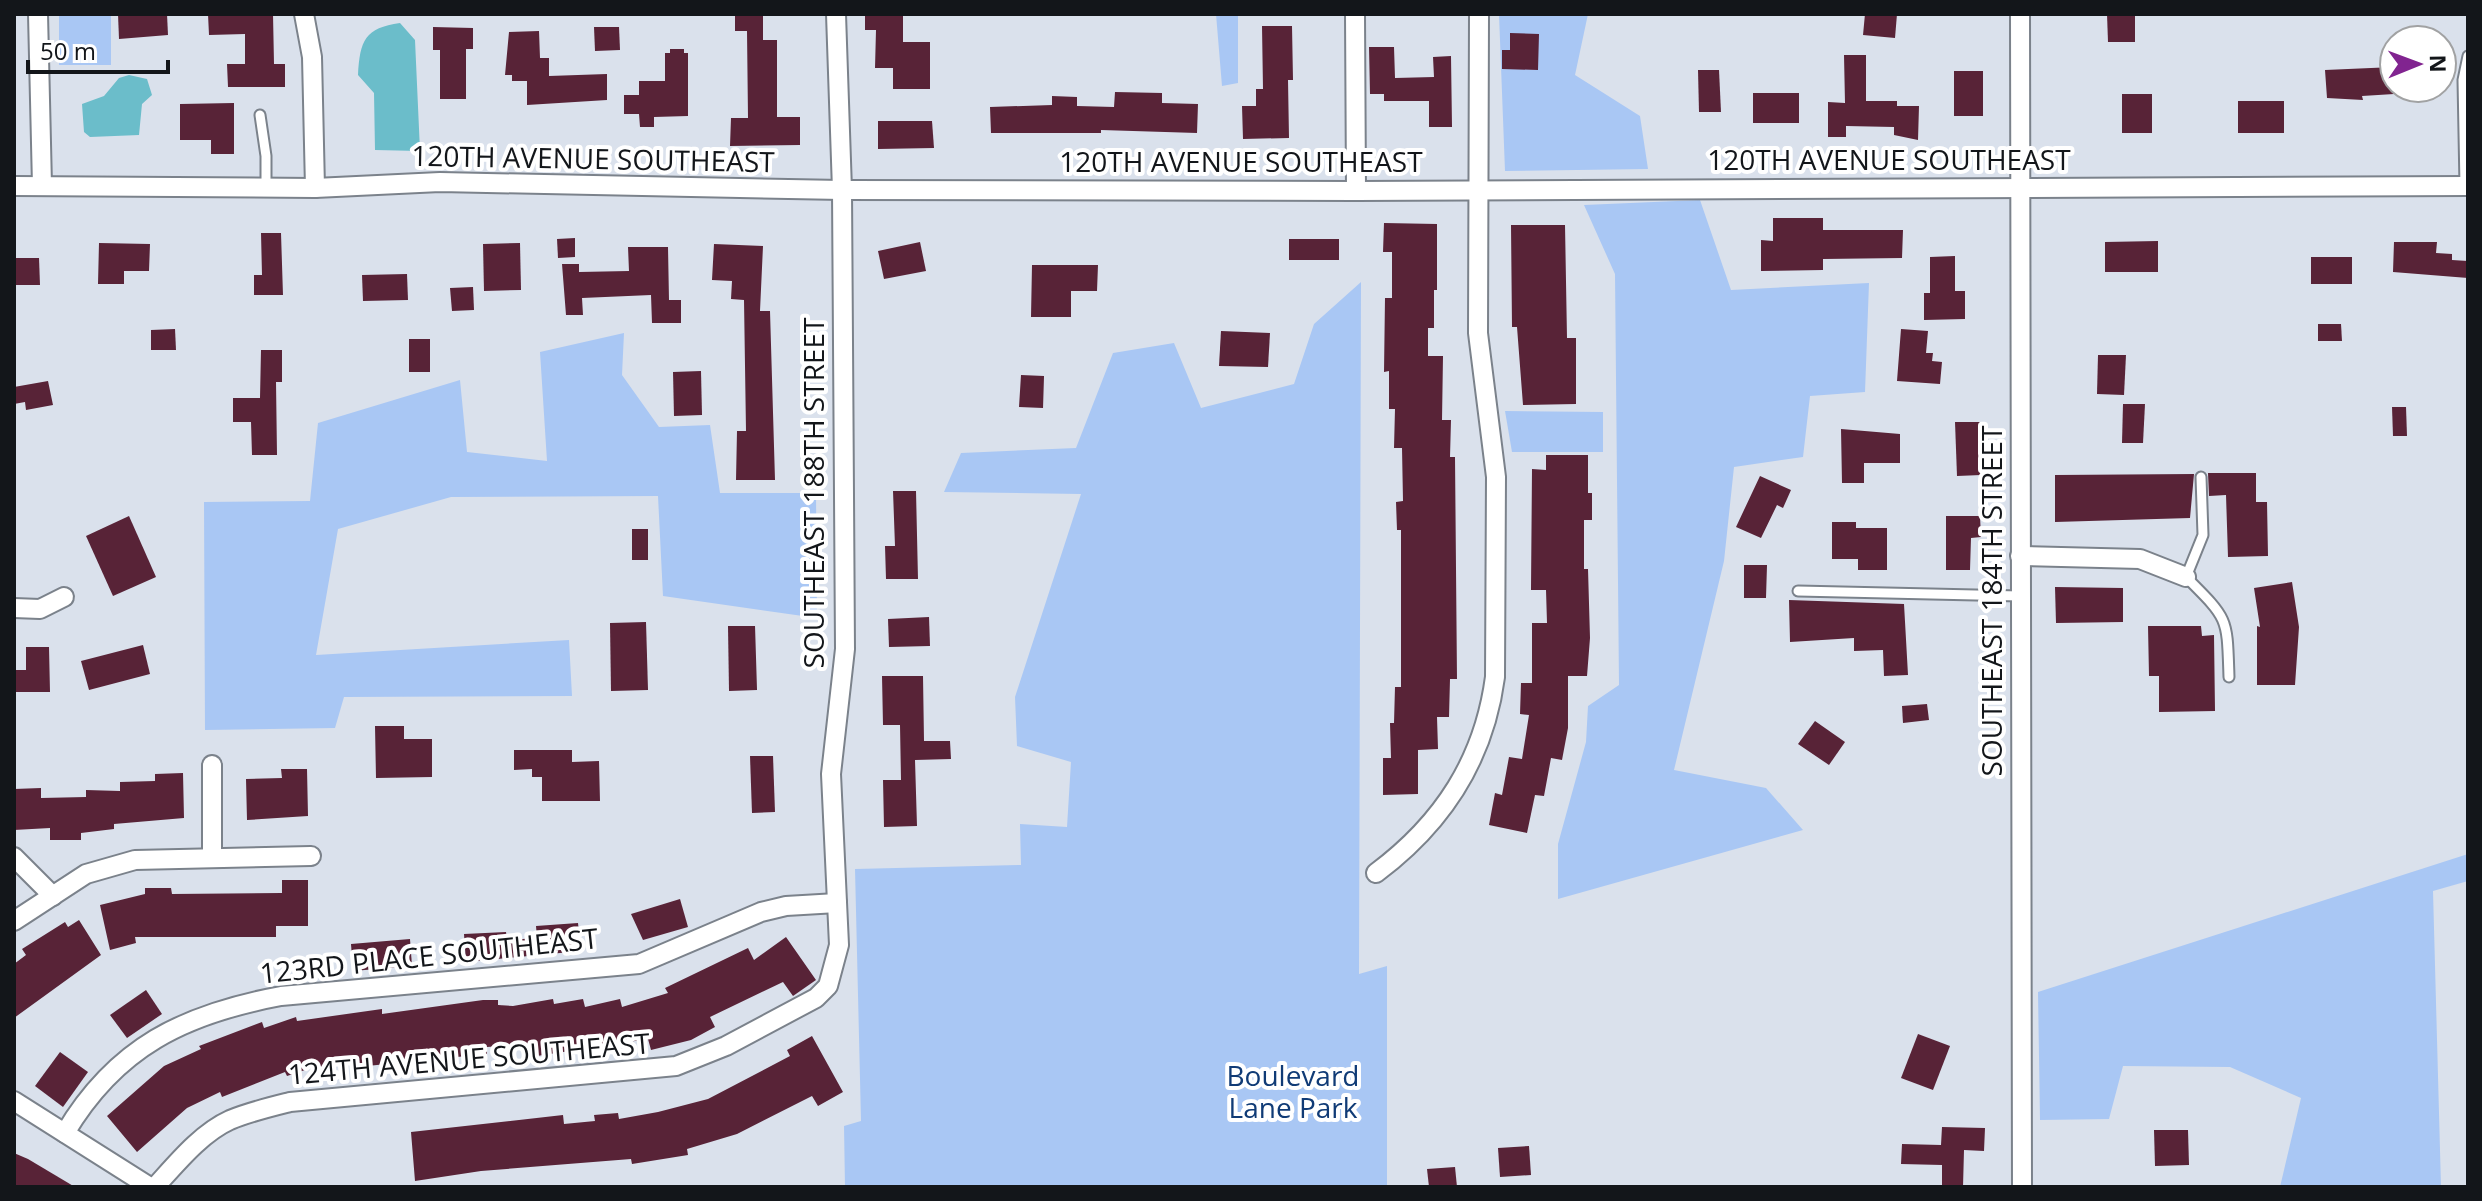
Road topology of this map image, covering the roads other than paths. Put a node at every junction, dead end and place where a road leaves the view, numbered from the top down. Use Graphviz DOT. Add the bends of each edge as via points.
graph roads {
  1 [pos="38,14"];
  2 [pos="304,14"];
  3 [pos="836,14"];
  4 [pos="1355,14"];
  5 [pos="1479,14"];
  6 [pos="2020,14"];
  7 [pos="2468,56"];
  8 [pos="260,115"];
  9 [pos="14,186"];
  10 [pos="42,186"];
  11 [pos="2466,186"];
  12 [pos="266,188"];
  13 [pos="315,188"];
  14 [pos="2019,188"];
  15 [pos="1480,189"];
  16 [pos="842,190"];
  17 [pos="1356,191"];
  18 [pos="2201,477"];
  19 [pos="2020,556"];
  20 [pos="2186,577"];
  21 [pos="1798,591"];
  22 [pos="2020,596"];
  23 [pos="64,597"];
  24 [pos="14,608"];
  25 [pos="2229,677"];
  26 [pos="212,765"];
  27 [pos="212,856"];
  28 [pos="311,856"];
  29 [pos="14,857"];
  30 [pos="1376,873"];
  31 [pos="53,896"];
  32 [pos="837,903"];
  33 [pos="14,921"];
  34 [pos="834,970"];
  35 [pos="14,1101"];
  36 [pos="65,1133"];
  37 [pos="152,1187"];
  38 [pos="2022,1187"];
  1 -- 10 [label="street"];
  2 -- 13 [label="street" via="312,57"];
  3 -- 16 [label="street, SOUTHEAST 188TH STREET"];
  4 -- 17 [label="street"];
  5 -- 15 [label="street"];
  6 -- 14 [label="street, SOUTHEAST 184TH STREET"];
  7 -- 11 [label="lane" via="2463,80"];
  8 -- 12 [label="lane"];
  9 -- 10 [label="street, 120TH AVENUE SOUTHEAST"];
  10 -- 12 [label="street, 120TH AVENUE SOUTHEAST"];
  11 -- 14 [label="street, 120TH AVENUE SOUTHEAST"];
  12 -- 13 [label="street, 120TH AVENUE SOUTHEAST"];
  13 -- 16 [label="street, 120TH AVENUE SOUTHEAST" via="440,182"];
  14 -- 15 [label="street, 120TH AVENUE SOUTHEAST"];
  14 -- 19 [label="street, SOUTHEAST 184TH STREET"];
  15 -- 17 [label="street, 120TH AVENUE SOUTHEAST"];
  15 -- 30 [label="street" via="1478,333 1496,477 1491,709 1466,776 1434,822"];
  16 -- 17 [label="street, 120TH AVENUE SOUTHEAST"];
  16 -- 32 [label="street, SOUTHEAST 188TH STREET" via="845,649 831,774"];
  18 -- 20 [label="lane" via="2203,535"];
  19 -- 20 [label="street" via="2140,559"];
  19 -- 22 [label="street, SOUTHEAST 184TH STREET"];
  20 -- 25 [label="lane" via="2218,609 2227,626"];
  21 -- 22 [label="lane"];
  22 -- 38 [label="street, SOUTHEAST 184TH STREET"];
  23 -- 24 [label="street" via="40,609"];
  26 -- 27 [label="street"];
  27 -- 28 [label="street"];
  27 -- 31 [label="street" via="111,865"];
  29 -- 31 [label="street"];
  31 -- 33 [label="street"];
  32 -- 34 [label="street, SOUTHEAST 188TH STREET"];
  32 -- 36 [label="street, 123RD PLACE SOUTHEAST" via="761,912 639,964 240,1003 166,1031 127,1056 81,1106"];
  34 -- 37 [label="street, 124TH AVENUE SOUTHEAST" via="816,998 676,1066 290,1102 227,1121"];
  35 -- 36 [label="street"];
  36 -- 37 [label="street"];
}
